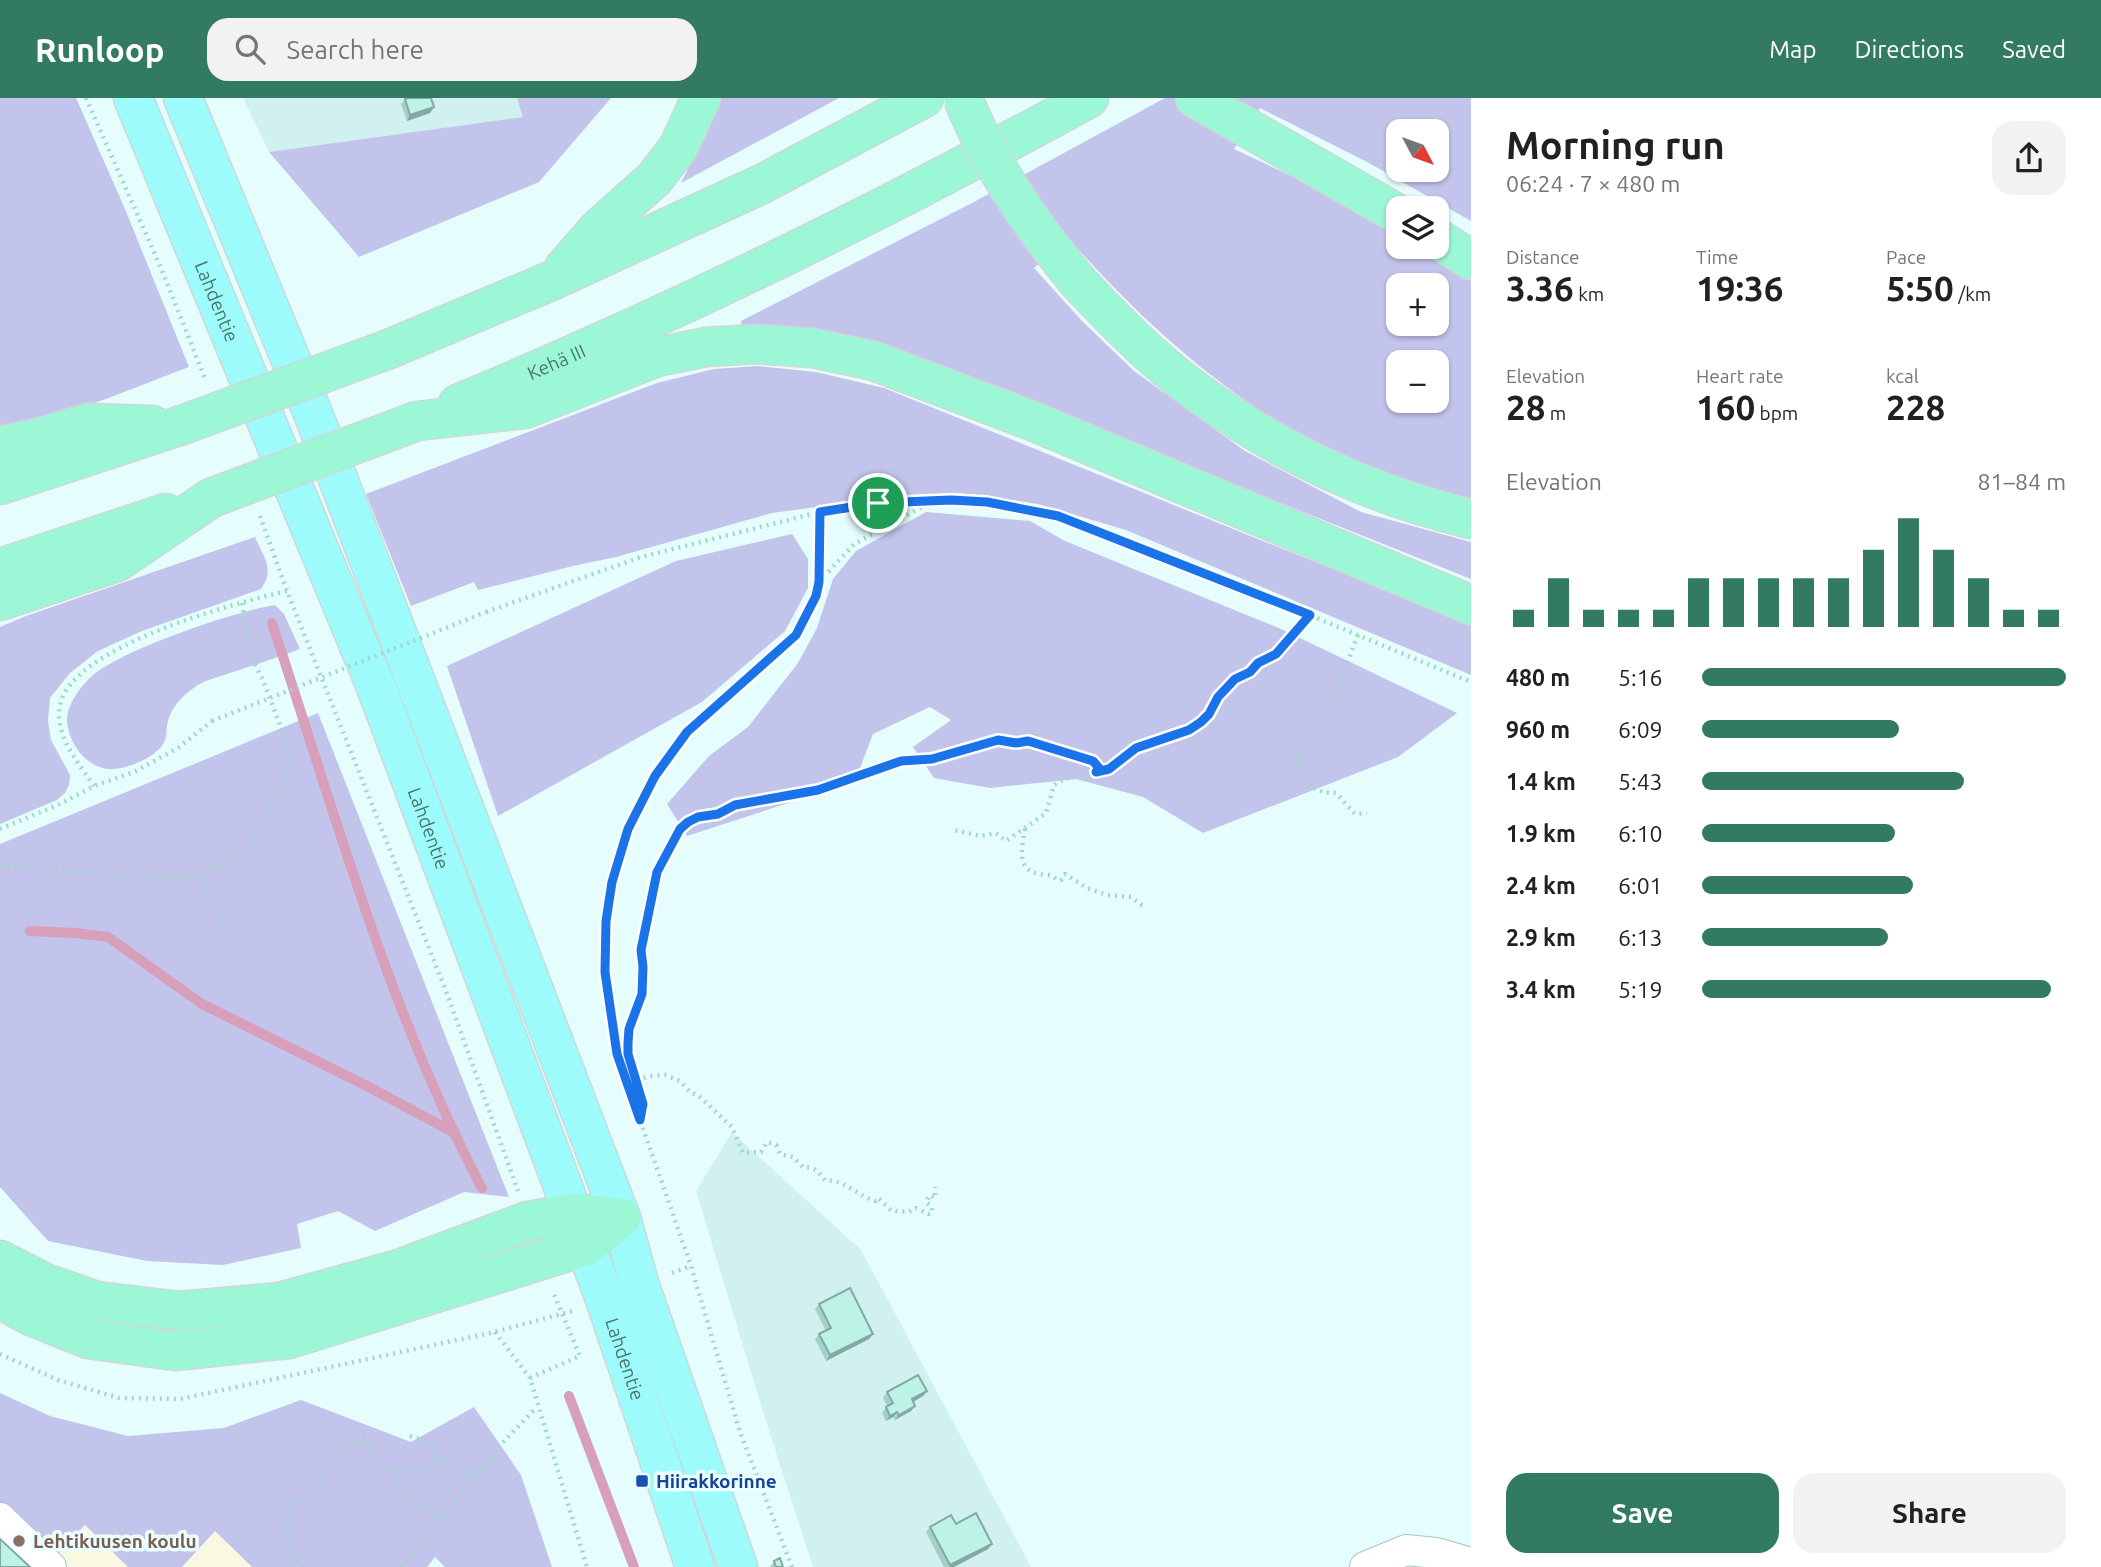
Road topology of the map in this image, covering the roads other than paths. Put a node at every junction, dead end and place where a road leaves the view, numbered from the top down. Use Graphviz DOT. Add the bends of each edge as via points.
graph roads {
  1 [pos="133,98"];
  2 [pos="183,98"];
  3 [pos="701,98"];
  4 [pos="924,98"];
  5 [pos="963,98"];
  6 [pos="1088,98"];
  7 [pos="1195,98"];
  8 [pos="1386,207"];
  9 [pos="1449,246"];
  10 [pos="1471,260"];
  11 [pos="553,279"];
  12 [pos="417,421"];
  13 [pos="182,425"];
  14 [pos="0,446"];
  15 [pos="0,485"];
  16 [pos="211,498"];
  17 [pos="1471,519"];
  18 [pos="0,568"];
  19 [pos="0,601"];
  20 [pos="1471,605"];
  21 [pos="621,1218"];
  22 [pos="580,1229"];
  23 [pos="0,1260"];
  24 [pos="0,1299"];
  25 [pos="0,1518"];
  26 [pos="1471,1563"];
  27 [pos="51,1567"];
  28 [pos="695,1567"];
  29 [pos="738,1567"];
  30 [pos="1365,1567"];
  1 -- 22 [label="main road, Lahdentie" via="376,687"];
  2 -- 21 [label="main road, Lahdentie" via="314,416"];
  3 -- 11 [label="highway" via="678,148 654,179"];
  4 -- 11 [label="highway" via="762,184"];
  5 -- 17 [label="highway, bridge" via="1011,193 1044,240 1125,332 1193,389 1265,437 1340,476 1422,507"];
  6 -- 12 [label="highway, Kehä III" via="721,287"];
  7 -- 8 [label="highway"];
  9 -- 10 [label="highway"];
  11 -- 13 [label="highway, bridge" via="389,349"];
  12 -- 16 [label="highway, Kehä III, bridge"];
  12 -- 20 [label="highway" via="526,409 657,357 705,347 813,348 874,361 1030,419"];
  13 -- 14 [label="highway" via="88,423"];
  13 -- 15 [label="highway"];
  16 -- 18 [label="highway, Kehä III"];
  16 -- 19 [label="highway" via="117,562"];
  21 -- 22 [label="highway"];
  21 -- 29 [label="main road, Lahdentie" via="640,1286"];
  22 -- 23 [label="highway" via="528,1222 399,1269 280,1302 180,1311 97,1301 45,1283"];
  22 -- 24 [label="highway" via="541,1260 289,1339 175,1351 88,1339"];
  22 -- 28 [label="main road, Lahdentie"];
  25 -- 27 [label="lane"];
  26 -- 30 [label="lane" via="1406,1550"];
}
